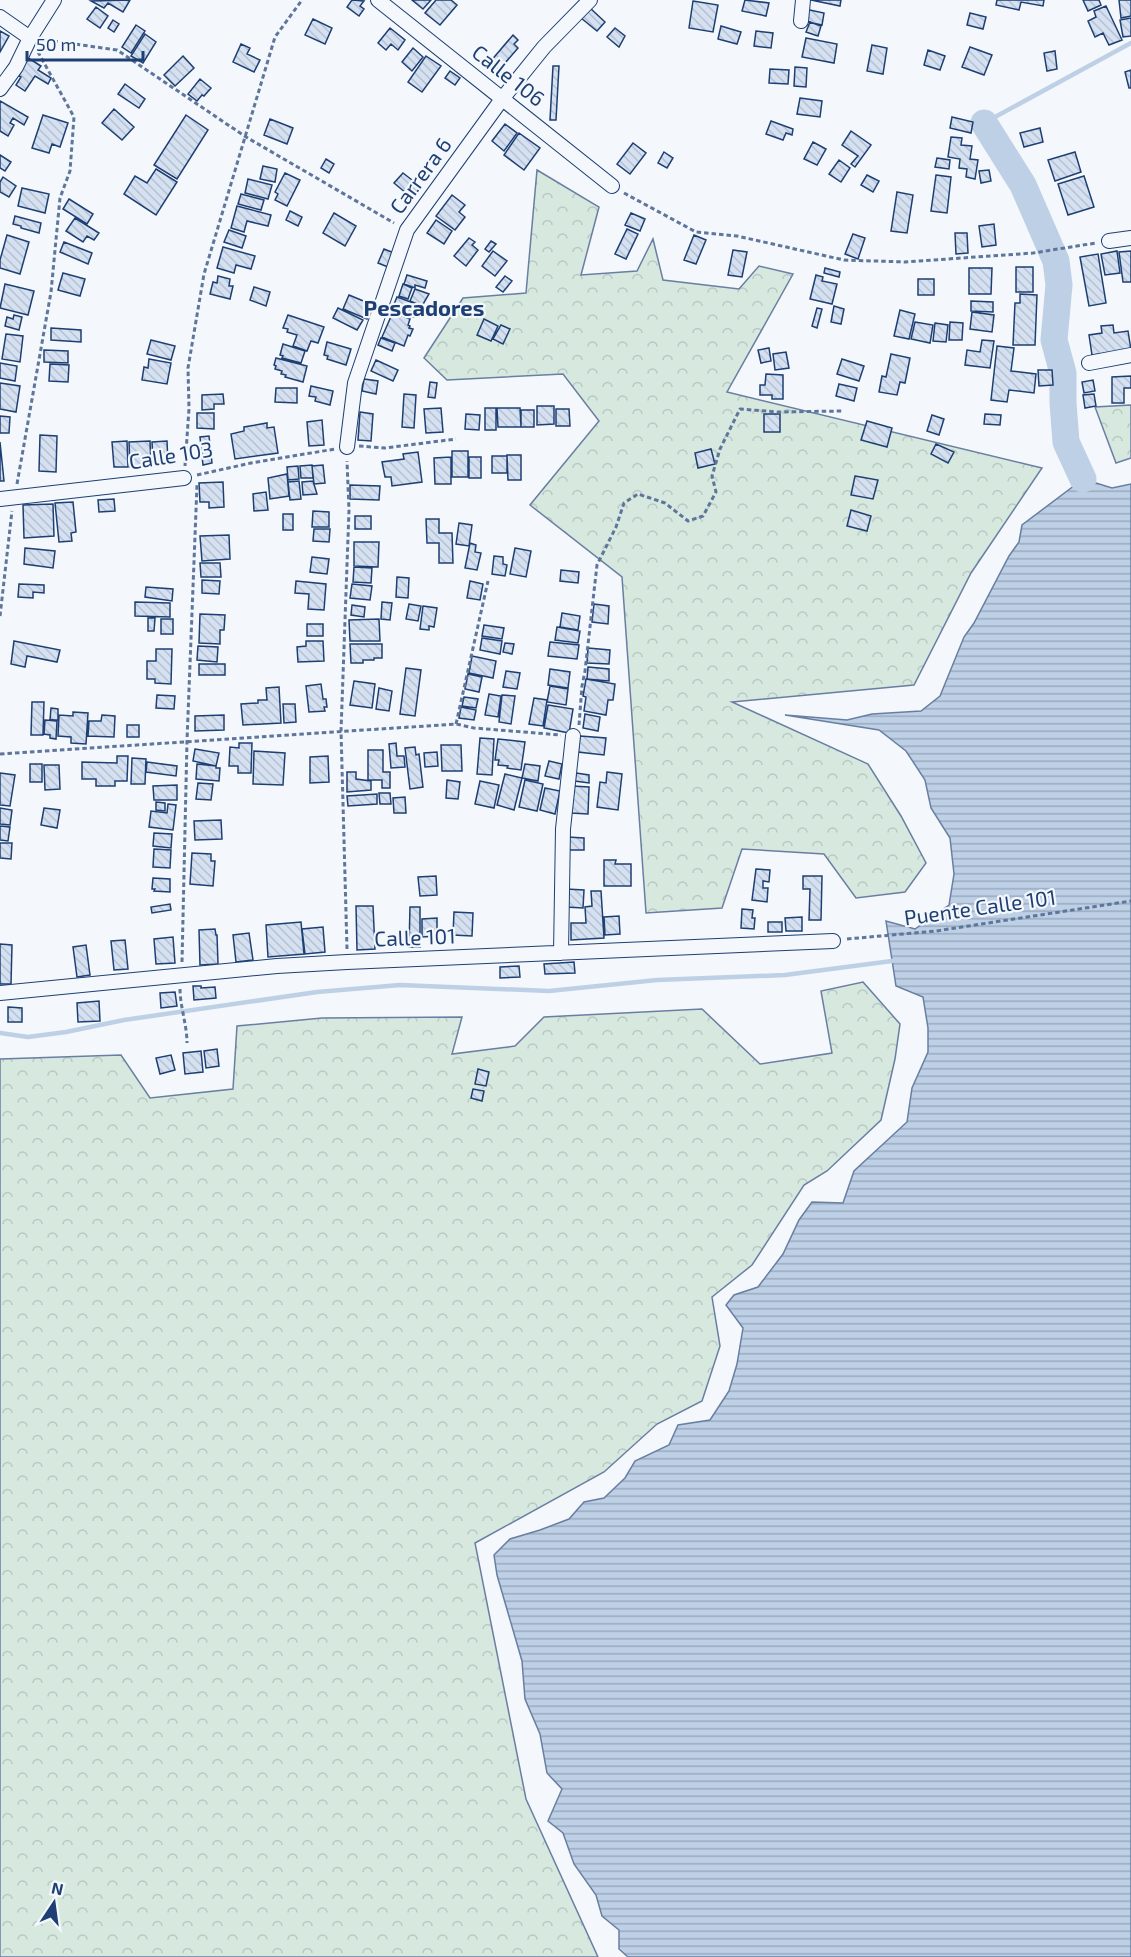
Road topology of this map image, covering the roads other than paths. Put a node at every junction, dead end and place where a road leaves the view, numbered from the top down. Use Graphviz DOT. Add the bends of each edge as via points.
graph roads {
  1 [pos="54,0"];
  2 [pos="378,0"];
  3 [pos="590,0"];
  4 [pos="803,0"];
  5 [pos="0,17"];
  6 [pos="801,21"];
  7 [pos="30,38"];
  8 [pos="0,89"];
  9 [pos="502,99"];
  10 [pos="612,186"];
  11 [pos="1131,238"];
  12 [pos="1109,241"];
  13 [pos="1131,355"];
  14 [pos="1089,363"];
  15 [pos="346,447"];
  16 [pos="190,476"];
  17 [pos="7,499"];
  18 [pos="573,736"];
  19 [pos="833,940"];
  20 [pos="561,953"];
  21 [pos="0,993"];
  1 -- 7 [label="street"];
  2 -- 9 [label="street, Calle 106"];
  3 -- 9 [label="street, Carrera 6" via="544,47"];
  4 -- 6 [label="street"];
  5 -- 7 [label="street"];
  7 -- 8 [label="street"];
  9 -- 10 [label="street, Calle 106"];
  9 -- 15 [label="street, Carrera 6" via="407,231 355,383"];
  11 -- 12 [label="street"];
  13 -- 14 [label="street"];
  16 -- 17 [label="street, Calle 103"];
  18 -- 20 [label="street" via="563,829"];
  19 -- 20 [label="street, Calle 101"];
  20 -- 21 [label="street, Calle 101" via="347,962"];
}
